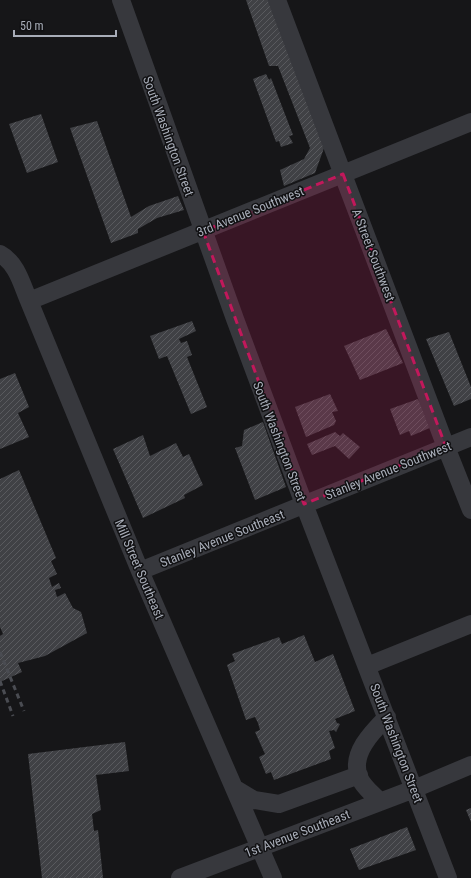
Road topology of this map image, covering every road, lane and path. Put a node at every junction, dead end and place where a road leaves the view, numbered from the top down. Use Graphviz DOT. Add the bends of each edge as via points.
graph roads {
  1 [pos="121,0"];
  2 [pos="277,0"];
  3 [pos="471,122"];
  4 [pos="343,174"];
  5 [pos="203,230"];
  6 [pos="4,257"];
  7 [pos="29,301"];
  8 [pos="471,437"];
  9 [pos="446,447"];
  10 [pos="304,504"];
  11 [pos="471,510"];
  12 [pos="140,571"];
  13 [pos="471,624"];
  14 [pos="367,666"];
  15 [pos="387,717"];
  16 [pos="471,765"];
  17 [pos="359,775"];
  18 [pos="234,788"];
  19 [pos="414,788"];
  20 [pos="380,802"];
  21 [pos="260,847"];
  22 [pos="180,878"];
  23 [pos="273,878"];
  24 [pos="448,878"];
  1 -- 5 [label="street, South Washington Street"];
  2 -- 4 [label="street, A Street Southwest"];
  3 -- 4 [label="street, 3rd Avenue Southwest"];
  4 -- 5 [label="street, 3rd Avenue Southwest"];
  4 -- 9 [label="street, A Street Southwest"];
  5 -- 7 [label="street, 3rd Avenue Southwest"];
  5 -- 10 [label="street, South Washington Street"];
  6 -- 7 [label="street, Mill Street Southeast" via="15,268"];
  7 -- 12 [label="street, Mill Street Southeast"];
  8 -- 9 [label="street, Stanley Avenue Southwest"];
  9 -- 10 [label="street, Stanley Avenue Southwest"];
  9 -- 11 [label="street, A Street Southwest"];
  10 -- 12 [label="street, Stanley Avenue Southeast"];
  10 -- 14 [label="street, South Washington Street"];
  12 -- 18 [label="street, Mill Street Southeast"];
  13 -- 14 [label="street"];
  14 -- 15 [label="street, South Washington Street"];
  15 -- 17 [label="street" via="371,733 361,749 357,765"];
  15 -- 19 [label="street, South Washington Street"];
  16 -- 19 [label="street, 1st Avenue Southeast"];
  17 -- 18 [label="street" via="279,804 254,800"];
  17 -- 20 [label="street"];
  18 -- 21 [label="street, Mill Street Southeast"];
  19 -- 20 [label="street, 1st Avenue Southeast"];
  19 -- 24 [label="street, South Washington Street"];
  20 -- 21 [label="street, 1st Avenue Southeast"];
  21 -- 22 [label="street, 1st Avenue Southeast"];
  21 -- 23 [label="street, Mill Street Southeast"];
}
